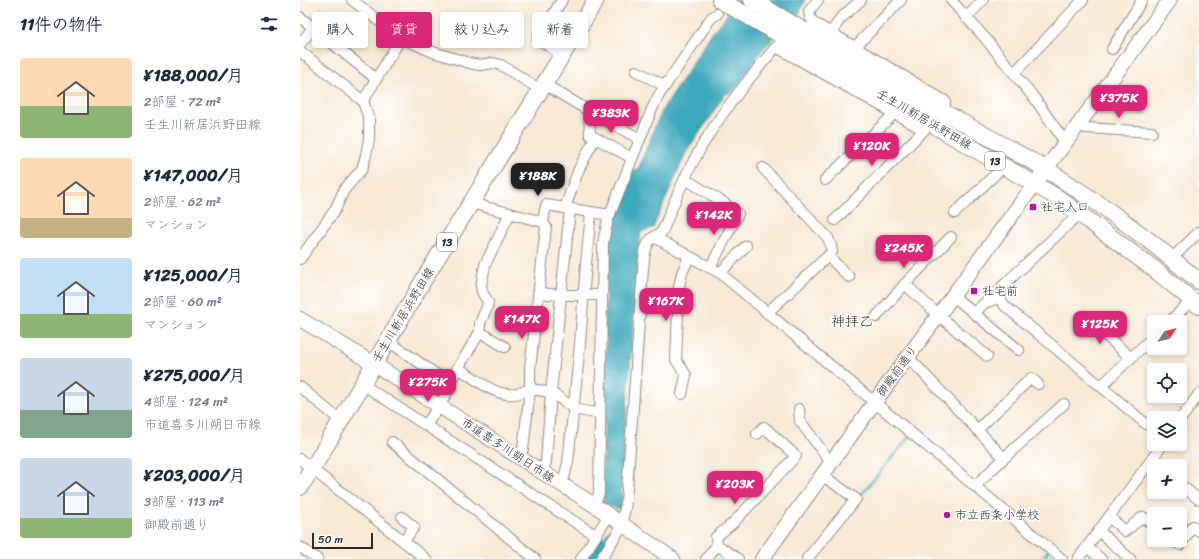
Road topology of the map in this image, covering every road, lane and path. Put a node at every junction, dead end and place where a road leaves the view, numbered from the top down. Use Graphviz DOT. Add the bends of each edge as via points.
graph roads {
  1 [pos="352,0"];
  2 [pos="562,0"];
  3 [pos="596,0"];
  4 [pos="752,0"];
  5 [pos="818,0"];
  6 [pos="861,0"];
  7 [pos="901,0"];
  8 [pos="952,0"];
  9 [pos="983,0"];
  10 [pos="1083,0"];
  11 [pos="1142,0"];
  12 [pos="1170,0"];
  13 [pos="722,6"];
  14 [pos="300,17"];
  15 [pos="966,18"];
  16 [pos="376,19"];
  17 [pos="312,27"];
  18 [pos="312,29"];
  19 [pos="831,33"];
  20 [pos="1119,39"];
  21 [pos="300,44"];
  22 [pos="855,47"];
  23 [pos="338,48"];
  24 [pos="395,48"];
  25 [pos="424,48"];
  26 [pos="1112,49"];
  27 [pos="1134,50"];
  28 [pos="300,51"];
  29 [pos="562,55"];
  30 [pos="636,71"];
  31 [pos="1014,73"];
  32 [pos="376,79"];
  33 [pos="665,86"];
  34 [pos="542,87"];
  35 [pos="363,101"];
  36 [pos="589,110"];
  37 [pos="911,110"];
  38 [pos="944,113"];
  39 [pos="894,114"];
  40 [pos="1079,123"];
  41 [pos="945,132"];
  42 [pos="1152,132"];
  43 [pos="595,138"];
  44 [pos="640,139"];
  45 [pos="1066,142"];
  46 [pos="632,158"];
  47 [pos="1004,166"];
  48 [pos="763,168"];
  49 [pos="1046,169"];
  50 [pos="685,179"];
  51 [pos="825,180"];
  52 [pos="1035,185"];
  53 [pos="471,203"];
  54 [pos="727,203"];
  55 [pos="568,208"];
  56 [pos="510,213"];
  57 [pos="591,213"];
  58 [pos="955,213"];
  59 [pos="738,214"];
  60 [pos="1079,214"];
  61 [pos="610,215"];
  62 [pos="835,220"];
  63 [pos="543,222"];
  64 [pos="1199,232"];
  65 [pos="654,237"];
  66 [pos="951,237"];
  67 [pos="746,246"];
  68 [pos="828,256"];
  69 [pos="689,257"];
  70 [pos="300,259"];
  71 [pos="1171,259"];
  72 [pos="710,268"];
  73 [pos="720,274"];
  74 [pos="849,277"];
  75 [pos="1199,281"];
  76 [pos="905,284"];
  77 [pos="538,293"];
  78 [pos="561,295"];
  79 [pos="584,295"];
  80 [pos="602,295"];
  81 [pos="953,296"];
  82 [pos="1000,298"];
  83 [pos="1195,303"];
  84 [pos="767,313"];
  85 [pos="974,313"];
  86 [pos="1179,315"];
  87 [pos="938,316"];
  88 [pos="1084,316"];
  89 [pos="876,317"];
  90 [pos="300,318"];
  91 [pos="480,332"];
  92 [pos="388,340"];
  93 [pos="1147,343"];
  94 [pos="505,347"];
  95 [pos="1019,350"];
  96 [pos="987,356"];
  97 [pos="908,357"];
  98 [pos="1131,358"];
  99 [pos="374,364"];
  100 [pos="458,368"];
  101 [pos="449,382"];
  102 [pos="362,384"];
  103 [pos="1038,384"];
  104 [pos="1101,386"];
  105 [pos="300,387"];
  106 [pos="530,390"];
  107 [pos="551,393"];
  108 [pos="682,394"];
  109 [pos="1199,394"];
  110 [pos="874,403"];
  111 [pos="1064,404"];
  112 [pos="439,406"];
  113 [pos="573,408"];
  114 [pos="799,409"];
  115 [pos="1187,411"];
  116 [pos="600,413"];
  117 [pos="341,421"];
  118 [pos="1146,424"];
  119 [pos="426,425"];
  120 [pos="978,430"];
  121 [pos="757,434"];
  122 [pos="392,442"];
  123 [pos="519,458"];
  124 [pos="1004,458"];
  125 [pos="300,459"];
  126 [pos="831,463"];
  127 [pos="312,469"];
  128 [pos="542,472"];
  129 [pos="1147,472"];
  130 [pos="822,475"];
  131 [pos="562,485"];
  132 [pos="974,486"];
  133 [pos="300,487"];
  134 [pos="1187,490"];
  135 [pos="1198,499"];
  136 [pos="594,505"];
  137 [pos="609,515"];
  138 [pos="402,517"];
  139 [pos="1109,517"];
  140 [pos="1147,520"];
  141 [pos="622,523"];
  142 [pos="1099,531"];
  143 [pos="1199,531"];
  144 [pos="595,535"];
  145 [pos="1187,535"];
  146 [pos="404,541"];
  147 [pos="717,545"];
  148 [pos="300,546"];
  149 [pos="1087,547"];
  150 [pos="413,555"];
  151 [pos="317,559"];
  152 [pos="426,559"];
  153 [pos="535,559"];
  154 [pos="581,559"];
  155 [pos="601,559"];
  156 [pos="673,559"];
  157 [pos="706,559"];
  158 [pos="738,559"];
  159 [pos="762,559"];
  160 [pos="807,559"];
  161 [pos="1062,559"];
  162 [pos="1078,559"];
  163 [pos="1101,559"];
  164 [pos="1130,559"];
  1 -- 16 [label="street"];
  2 -- 29 [label="street" via="538,38"];
  3 -- 29 [label="main road, 壬生川新居浜野田線 / 13"];
  4 -- 37 [label="main road, 壬生川新居浜野田線 / 13" via="794,25"];
  5 -- 19 [label="street" via="809,11 810,17 813,22"];
  6 -- 19 [label="street" via="840,19"];
  7 -- 22 [label="street"];
  8 -- 15 [label="street"];
  9 -- 15 [label="street"];
  10 -- 31 [label="street"];
  11 -- 20 [label="street"];
  12 -- 27 [label="street, 御殿前通り"];
  13 -- 33 [label="street"];
  13 -- 37 [label="main road, 壬生川新居浜野田線 / 13" via="779,34"];
  14 -- 17 [label="street"];
  15 -- 31 [label="street"];
  18 -- 21 [label="street"];
  19 -- 22 [label="street"];
  20 -- 26 [label="street"];
  20 -- 27 [label="street"];
  22 -- 38 [label="street" via="945,101"];
  23 -- 32 [label="street"];
  24 -- 32 [label="street"];
  25 -- 34 [label="street" via="474,64 501,65"];
  27 -- 40 [label="street, 御殿前通り"];
  28 -- 35 [label="street"];
  29 -- 34 [label="main road, 壬生川新居浜野田線 / 13"];
  30 -- 33 [label="street"];
  31 -- 45 [label="street"];
  32 -- 35 [label="street"];
  33 -- 44 [label="street"];
  34 -- 36 [label="street"];
  34 -- 53 [label="main road, 壬生川新居浜野田線 / 13"];
  35 -- 70 [label="street" via="369,119 369,139 362,169 344,190 335,210"];
  36 -- 43 [label="street" via="590,135"];
  36 -- 44 [label="street"];
  37 -- 38 [label="main road, 壬生川新居浜野田線 / 13"];
  37 -- 39 [label="street"];
  37 -- 41 [label="main road, 壬生川新居浜野田線 / 13"];
  37 -- 62 [label="street" via="924,130"];
  38 -- 41 [label="street"];
  38 -- 49 [label="main road, 壬生川新居浜野田線 / 13"];
  39 -- 50 [label="street" via="776,47 713,128"];
  39 -- 51 [label="street"];
  40 -- 42 [label="street" via="1086,128"];
  40 -- 45 [label="street, 御殿前通り"];
  41 -- 47 [label="main road, 壬生川新居浜野田線 / 13"];
  43 -- 46 [label="street"];
  43 -- 55 [label="street" via="578,171"];
  44 -- 46 [label="street"];
  45 -- 49 [label="street, 御殿前通り"];
  46 -- 61 [label="street"];
  47 -- 52 [label="main road, 壬生川新居浜野田線 / 13"];
  47 -- 58 [label="street"];
  48 -- 68 [label="street" via="828,238 832,252"];
  49 -- 52 [label="street, 御殿前通り"];
  49 -- 71 [label="main road, 壬生川新居浜野田線 / 13" via="1105,208"];
  50 -- 54 [label="street"];
  50 -- 65 [label="street" via="662,232"];
  52 -- 60 [label="main road, 壬生川新居浜野田線 / 13"];
  52 -- 81 [label="street, 御殿前通り"];
  53 -- 56 [label="street"];
  53 -- 92 [label="main road, 壬生川新居浜野田線 / 13"];
  55 -- 57 [label="street"];
  55 -- 63 [label="street" via="546,204"];
  55 -- 78 [label="street"];
  56 -- 63 [label="street"];
  56 -- 91 [label="street" via="485,265 481,286 488,302 480,323"];
  57 -- 61 [label="street"];
  57 -- 79 [label="street"];
  59 -- 72 [label="street"];
  60 -- 82 [label="street" via="999,290"];
  60 -- 83 [label="main road, 壬生川新居浜野田線 / 13" via="1154,269"];
  61 -- 80 [label="street" via="603,243"];
  63 -- 77 [label="street" via="546,227"];
  64 -- 71 [label="street"];
  65 -- 69 [label="street"];
  65 -- 141 [label="street" via="647,246 645,257 626,503"];
  66 -- 76 [label="street"];
  67 -- 73 [label="street"];
  68 -- 74 [label="street"];
  68 -- 84 [label="street"];
  69 -- 72 [label="street"];
  69 -- 108 [label="street" via="682,273 678,302 676,360 686,375"];
  71 -- 75 [label="main road, 壬生川新居浜野田線 / 13"];
  72 -- 73 [label="street"];
  73 -- 84 [label="street"];
  76 -- 87 [label="street"];
  76 -- 89 [label="street"];
  77 -- 78 [label="street"];
  77 -- 106 [label="street"];
  78 -- 79 [label="street"];
  78 -- 107 [label="street"];
  79 -- 80 [label="street"];
  79 -- 113 [label="street"];
  80 -- 116 [label="street"];
  81 -- 85 [label="street"];
  81 -- 87 [label="street, 御殿前通り"];
  82 -- 85 [label="street" via="986,302"];
  82 -- 104 [label="street" via="1005,306"];
  83 -- 86 [label="street"];
  84 -- 110 [label="street"];
  85 -- 95 [label="street"];
  87 -- 96 [label="street"];
  87 -- 97 [label="street, 御殿前通り"];
  88 -- 98 [label="street"];
  90 -- 99 [label="street, 市道喜多川朔日市線"];
  91 -- 94 [label="street"];
  91 -- 100 [label="street"];
  92 -- 99 [label="main road, 壬生川新居浜野田線 / 13"];
  92 -- 101 [label="street"];
  93 -- 98 [label="street"];
  97 -- 110 [label="street, 御殿前通り"];
  97 -- 120 [label="street"];
  98 -- 104 [label="street"];
  99 -- 102 [label="main road, 壬生川新居浜野田線 / 13"];
  99 -- 112 [label="street, 市道喜多川朔日市線"];
  100 -- 101 [label="street"];
  100 -- 106 [label="street" via="496,391 507,394"];
  101 -- 112 [label="street" via="451,386"];
  102 -- 117 [label="main road, 壬生川新居浜野田線 / 13"];
  102 -- 119 [label="street"];
  103 -- 120 [label="street" via="1031,378"];
  104 -- 118 [label="street"];
  105 -- 117 [label="street"];
  106 -- 107 [label="street"];
  106 -- 123 [label="street" via="523,449"];
  107 -- 113 [label="street"];
  107 -- 128 [label="street" via="546,462"];
  109 -- 115 [label="street"];
  110 -- 126 [label="street, 御殿前通り"];
  110 -- 132 [label="street"];
  111 -- 124 [label="street"];
  112 -- 119 [label="street"];
  112 -- 123 [label="street, 市道喜多川朔日市線"];
  113 -- 116 [label="street"];
  113 -- 131 [label="street" via="568,463"];
  114 -- 126 [label="street" via="800,421"];
  116 -- 136 [label="street" via="599,494"];
  117 -- 127 [label="main road, 壬生川新居浜野田線 / 13"];
  119 -- 144 [label="street"];
  120 -- 124 [label="street"];
  121 -- 147 [label="street" via="764,427 796,456 734,522 716,537"];
  122 -- 153 [label="street"];
  123 -- 128 [label="street, 市道喜多川朔日市線"];
  124 -- 132 [label="street"];
  125 -- 127 [label="street"];
  126 -- 130 [label="street, 御殿前通り"];
  127 -- 133 [label="main road, 壬生川新居浜野田線 / 13"];
  127 -- 146 [label="street"];
  128 -- 131 [label="street, 市道喜多川朔日市線"];
  129 -- 139 [label="street"];
  130 -- 159 [label="street, 御殿前通り"];
  130 -- 160 [label="street" via="856,500"];
  131 -- 136 [label="street, 市道喜多川朔日市線"];
  132 -- 161 [label="street"];
  134 -- 135 [label="street"];
  136 -- 137 [label="street, 市道喜多川朔日市線"];
  137 -- 141 [label="street, 市道喜多川朔日市線"];
  137 -- 144 [label="street"];
  138 -- 146 [label="street" via="414,527"];
  139 -- 140 [label="street" via="1125,531 1143,517"];
  139 -- 142 [label="street"];
  141 -- 155 [label="street"];
  141 -- 156 [label="street, 市道喜多川朔日市線"];
  142 -- 149 [label="street"];
  142 -- 164 [label="street"];
  143 -- 145 [label="street" via="1193,526"];
  144 -- 154 [label="street"];
  146 -- 150 [label="street"];
  147 -- 157 [label="street"];
  147 -- 158 [label="street"];
  148 -- 151 [label="street"];
  149 -- 162 [label="street"];
  149 -- 163 [label="street"];
  150 -- 152 [label="street"];
}
